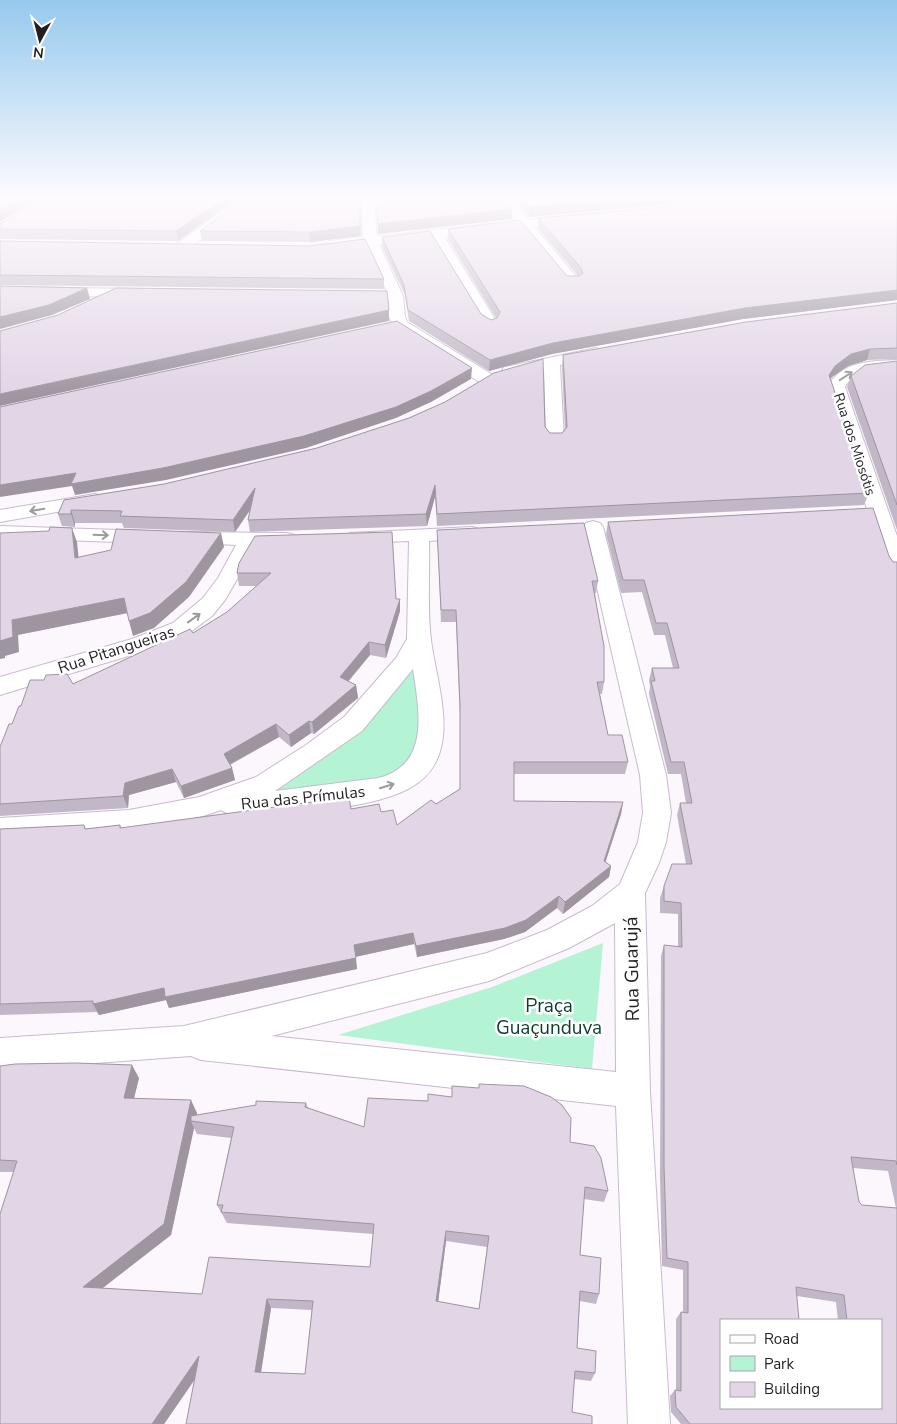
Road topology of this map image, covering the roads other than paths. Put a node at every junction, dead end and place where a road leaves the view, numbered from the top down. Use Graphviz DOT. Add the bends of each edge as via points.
graph roads {
  1 [pos="381,264"];
  2 [pos="454,264"];
  3 [pos="558,264"];
  4 [pos="573,282"];
  5 [pos="0,291"];
  6 [pos="114,293"];
  7 [pos="153,294"];
  8 [pos="341,295"];
  9 [pos="396,296"];
  10 [pos="88,309"];
  11 [pos="490,324"];
  12 [pos="401,325"];
  13 [pos="382,329"];
  14 [pos="610,350"];
  15 [pos="552,361"];
  16 [pos="897,365"];
  17 [pos="487,379"];
  18 [pos="468,390"];
  19 [pos="555,440"];
  20 [pos="110,497"];
  21 [pos="0,516"];
  22 [pos="593,527"];
  23 [pos="0,532"];
  24 [pos="487,532"];
  25 [pos="419,535"];
  26 [pos="334,538"];
  27 [pos="306,539"];
  28 [pos="249,540"];
  29 [pos="897,567"];
  30 [pos="419,639"];
  31 [pos="0,686"];
  32 [pos="200,807"];
  33 [pos="0,829"];
  34 [pos="630,893"];
  35 [pos="184,1042"];
  36 [pos="0,1054"];
  37 [pos="633,1091"];
  38 [pos="649,1424"];
  1 -- 9 [label="street"];
  2 -- 11 [label="street"];
  3 -- 4 [label="street"];
  5 -- 6 [label="street"];
  6 -- 7 [label="street"];
  6 -- 10 [label="street"];
  8 -- 9 [label="street"];
  9 -- 12 [label="street" via="395,312"];
  12 -- 13 [label="street"];
  12 -- 17 [label="street"];
  14 -- 15 [label="street"];
  15 -- 17 [label="street"];
  15 -- 19 [label="street"];
  29 -- 16 [label="street, Rua dos Miosótis, one-way" via="868,512 836,387 842,376 851,372"];
  17 -- 18 [label="street"];
  20 -- 21 [label="street, one-way"];
  22 -- 34 [label="street, Rua Guarujá" via="653,775 656,813 652,842"];
  23 -- 28 [label="street, one-way"];
  24 -- 25 [label="street"];
  25 -- 26 [label="street"];
  25 -- 30 [label="street, Rua das Prímulas"];
  27 -- 28 [label="street"];
  31 -- 28 [label="street, Rua Pitangueiras, one-way" via="141,644 181,627 213,601 229,580"];
  30 -- 32 [label="street, Rua das Prímulas" via="404,664 353,724 265,784"];
  32 -- 30 [label="street, Rua das Prímulas, one-way" via="364,792 398,782 410,774 424,759 430,735 429,688"];
  32 -- 33 [label="street, Rua das Prímulas" via="129,821"];
  34 -- 35 [label="street" via="603,915 558,939 489,967"];
  34 -- 37 [label="street, Rua Guarujá"];
  35 -- 36 [label="street"];
  35 -- 37 [label="street"];
  37 -- 38 [label="street, Rua Guarujá"];
}
